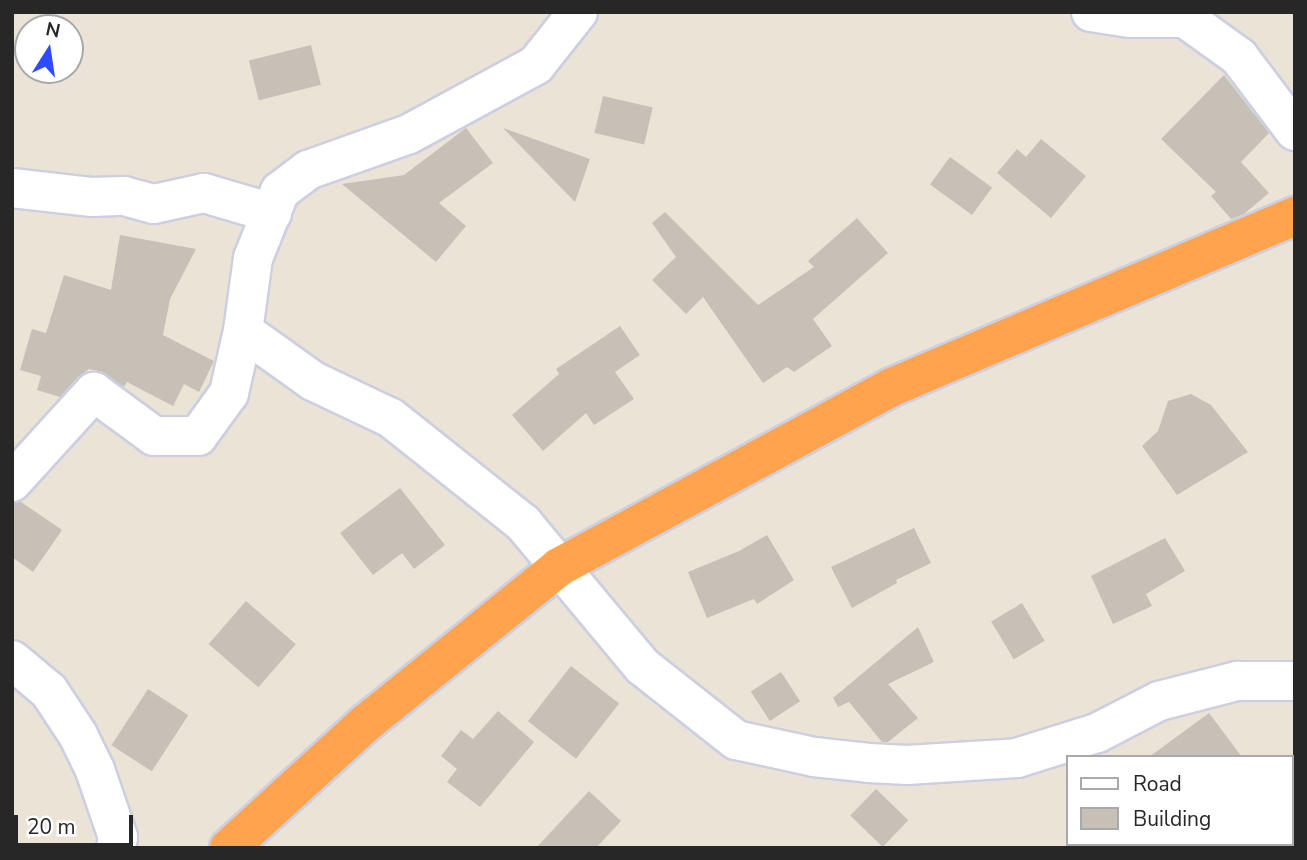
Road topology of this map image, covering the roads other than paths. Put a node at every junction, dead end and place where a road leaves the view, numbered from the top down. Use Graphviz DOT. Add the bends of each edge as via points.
graph roads {
  1 [pos="578,12"];
  2 [pos="1091,12"];
  3 [pos="1295,131"];
  4 [pos="12,188"];
  5 [pos="272,213"];
  6 [pos="1295,216"];
  7 [pos="243,331"];
  8 [pos="12,482"];
  9 [pos="559,567"];
  10 [pos="12,660"];
  11 [pos="1295,681"];
  12 [pos="116,848"];
  13 [pos="229,848"];
  1 -- 5 [label="street" via="537,65 409,134 308,170 280,191"];
  2 -- 3 [label="street" via="1130,18 1185,18 1239,57"];
  4 -- 5 [label="street" via="124,196 154,204 204,193"];
  5 -- 7 [label="street" via="253,258"];
  6 -- 9 [label="highway" via="892,387"];
  7 -- 8 [label="street" via="229,393 198,436 154,436 94,392"];
  7 -- 9 [label="street" via="313,381 391,418 523,523"];
  9 -- 11 [label="street" via="642,666 736,740 814,757 907,765 1017,758 1097,733 1159,701 1237,681"];
  9 -- 13 [label="highway" via="366,723"];
  10 -- 12 [label="street" via="49,691 78,735 118,837"];
}
